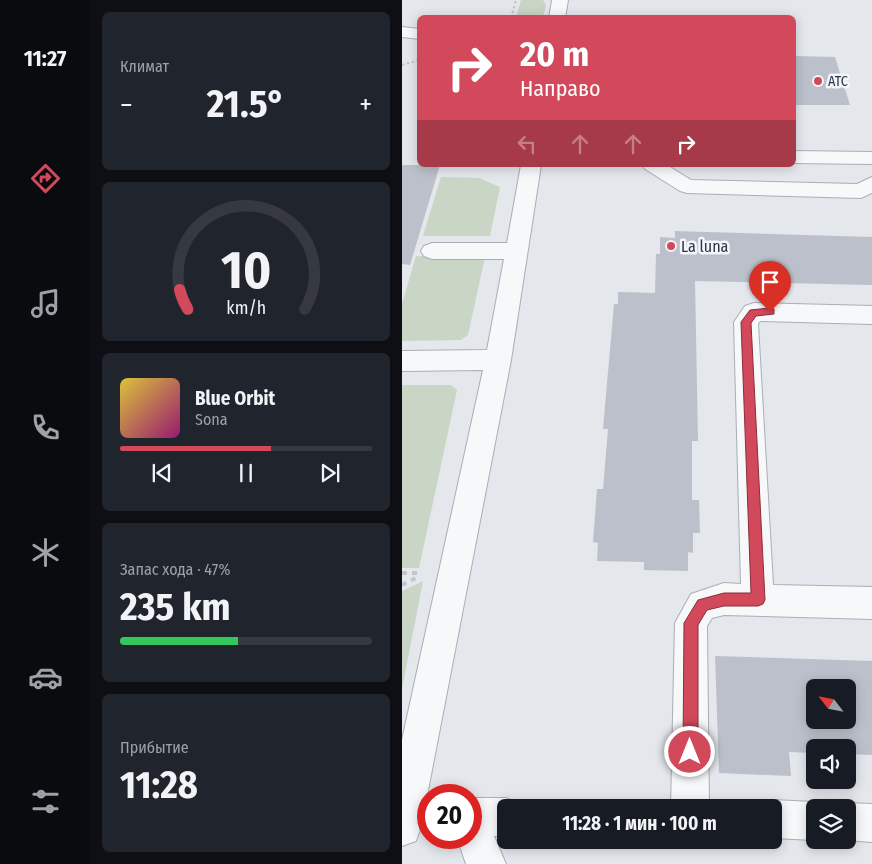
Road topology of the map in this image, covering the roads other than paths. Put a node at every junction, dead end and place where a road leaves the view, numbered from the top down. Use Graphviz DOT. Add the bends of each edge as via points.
graph roads {
  1 [pos="560,0"];
  2 [pos="558,15"];
  3 [pos="402,32"];
  4 [pos="417,34"];
  5 [pos="796,157"];
  6 [pos="872,158"];
  7 [pos="531,167"];
  8 [pos="655,167"];
  9 [pos="872,183"];
  10 [pos="432,250"];
  11 [pos="517,251"];
  12 [pos="872,314"];
  13 [pos="498,360"];
  14 [pos="402,361"];
  15 [pos="758,600"];
  16 [pos="872,603"];
  17 [pos="690,799"];
  18 [pos="413,810"];
  19 [pos="497,816"];
  20 [pos="482,817"];
  21 [pos="782,819"];
  22 [pos="806,821"];
  23 [pos="856,822"];
  24 [pos="872,823"];
  25 [pos="480,849"];
  26 [pos="486,864"];
  1 -- 2 [label="street"];
  3 -- 4 [label="street"];
  5 -- 6 [label="street"];
  7 -- 11 [label="street"];
  8 -- 9 [label="street" via="687,186 861,191"];
  10 -- 11 [label="street"];
  11 -- 13 [label="street"];
  12 -- 15 [label="street" via="754,312 746,322"];
  13 -- 14 [label="street"];
  13 -- 18 [label="street"];
  15 -- 16 [label="street"];
  15 -- 17 [label="street" via="724,600 702,605 691,623"];
  19 -- 20 [label="street"];
  21 -- 22 [label="street"];
  23 -- 24 [label="street"];
  25 -- 26 [label="street"];
}
